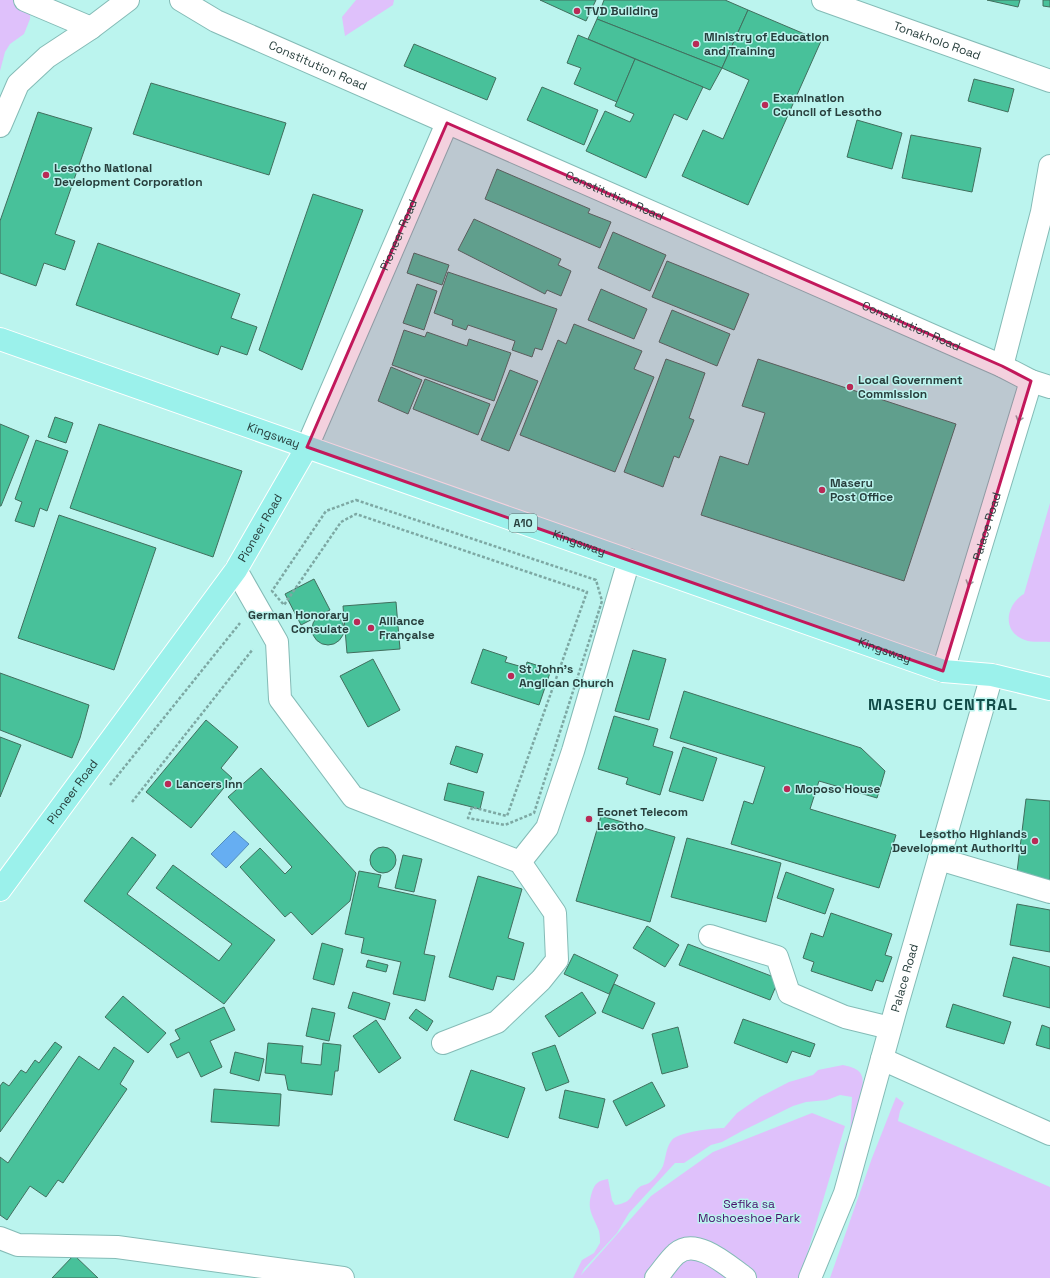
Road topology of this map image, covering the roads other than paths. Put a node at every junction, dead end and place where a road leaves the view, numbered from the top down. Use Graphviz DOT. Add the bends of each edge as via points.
graph roads {
  1 [pos="24,0"];
  2 [pos="128,0"];
  3 [pos="181,0"];
  4 [pos="823,0"];
  5 [pos="91,28"];
  6 [pos="1050,81"];
  7 [pos="447,123"];
  8 [pos="0,126"];
  9 [pos="1050,166"];
  10 [pos="1046,213"];
  11 [pos="0,339"];
  12 [pos="1002,366"];
  13 [pos="1040,384"];
  14 [pos="307,447"];
  15 [pos="629,560"];
  16 [pos="236,570"];
  17 [pos="943,671"];
  18 [pos="992,675"];
  19 [pos="1050,690"];
  20 [pos="939,859"];
  21 [pos="520,862"];
  22 [pos="1,888"];
  23 [pos="1050,892"];
  24 [pos="710,936"];
  25 [pos="890,1028"];
  26 [pos="443,1043"];
  27 [pos="882,1059"];
  28 [pos="1050,1134"];
  29 [pos="0,1238"];
  30 [pos="343,1278"];
  31 [pos="656,1278"];
  32 [pos="745,1278"];
  33 [pos="810,1278"];
  1 -- 5 [label="street"];
  2 -- 5 [label="street"];
  3 -- 7 [label="street, Constitution Road" via="216,21"];
  4 -- 6 [label="street, Tonakholo Road"];
  5 -- 8 [label="street" via="47,57 18,84"];
  7 -- 12 [label="street, Constitution Road"];
  7 -- 14 [label="street, Pioneer Road"];
  9 -- 10 [label="street"];
  10 -- 12 [label="street"];
  11 -- 14 [label="main road, Kingsway / A10"];
  12 -- 13 [label="street, Constitution Road"];
  13 -- 17 [label="street, Palace Road, one-way"];
  14 -- 15 [label="main road, Kingsway / A10"];
  14 -- 16 [label="main road, Pioneer Road"];
  15 -- 17 [label="main road, Kingsway / A10"];
  15 -- 21 [label="street" via="573,751 547,828"];
  16 -- 21 [label="street" via="277,642 280,699 353,797"];
  16 -- 22 [label="main road, Pioneer Road"];
  17 -- 18 [label="main road, Kingsway / A10"];
  18 -- 19 [label="main road, Kingsway / A10"];
  18 -- 20 [label="street, Palace Road"];
  20 -- 23 [label="street"];
  20 -- 25 [label="street, Palace Road"];
  21 -- 26 [label="street" via="555,913 557,960 541,980 496,1022"];
  24 -- 25 [label="street" via="777,957 788,993 846,1017"];
  25 -- 27 [label="street, Palace Road"];
  27 -- 28 [label="street"];
  27 -- 33 [label="street, Palace Road" via="845,1193"];
  29 -- 30 [label="street" via="18,1245 117,1247"];
  31 -- 32 [label="street" via="677,1253 692,1247 702,1249"];
}
